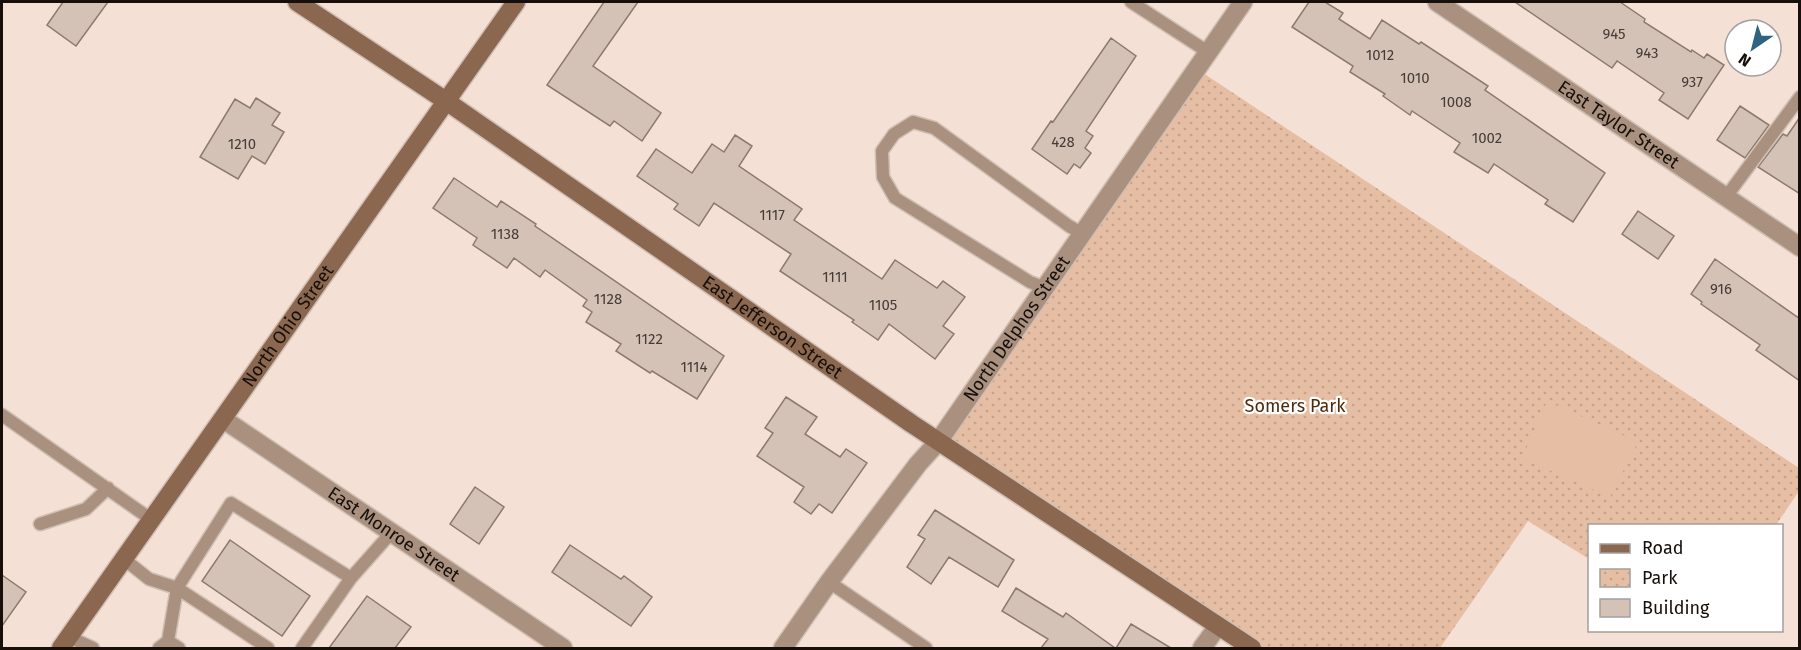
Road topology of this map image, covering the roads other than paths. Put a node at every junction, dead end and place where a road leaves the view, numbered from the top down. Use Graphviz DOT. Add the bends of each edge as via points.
graph roads {
  1 [pos="297,2"];
  2 [pos="516,2"];
  3 [pos="1131,2"];
  4 [pos="1244,2"];
  5 [pos="1437,2"];
  6 [pos="1208,52"];
  7 [pos="1800,97"];
  8 [pos="446,101"];
  9 [pos="1726,197"];
  10 [pos="1083,234"];
  11 [pos="1800,247"];
  12 [pos="1045,288"];
  13 [pos="2,415"];
  14 [pos="223,419"];
  15 [pos="938,442"];
  16 [pos="108,488"];
  17 [pos="152,520"];
  18 [pos="40,524"];
  19 [pos="392,533"];
  20 [pos="124,559"];
  21 [pos="351,578"];
  22 [pos="829,582"];
  23 [pos="177,588"];
  24 [pos="1218,626"];
  25 [pos="65,643"];
  26 [pos="164,645"];
  27 [pos="93,648"];
  28 [pos="179,648"];
  29 [pos="268,648"];
  30 [pos="302,648"];
  31 [pos="563,648"];
  32 [pos="783,648"];
  33 [pos="926,648"];
  34 [pos="1202,648"];
  35 [pos="1252,648"];
  1 -- 8 [label="street, East Jefferson Street"];
  2 -- 8 [label="street, North Ohio Street"];
  3 -- 6 [label="lane"];
  4 -- 6 [label="street, North Delphos Street"];
  5 -- 9 [label="street, East Taylor Street"];
  6 -- 10 [label="street, North Delphos Street"];
  7 -- 9 [label="lane"];
  8 -- 14 [label="street, North Ohio Street"];
  8 -- 15 [label="street, East Jefferson Street"];
  9 -- 11 [label="street, East Taylor Street"];
  10 -- 12 [label="street, North Delphos Street"];
  10 -- 12 [label="lane" via="934,128 913,122 894,134 882,151 883,177 895,198"];
  12 -- 15 [label="street, North Delphos Street"];
  13 -- 16 [label="lane"];
  14 -- 17 [label="street, North Ohio Street"];
  14 -- 19 [label="street, East Monroe Street"];
  15 -- 22 [label="street, North Delphos Street"];
  15 -- 24 [label="street, East Jefferson Street"];
  16 -- 17 [label="lane"];
  16 -- 18 [label="lane" via="86,509"];
  17 -- 20 [label="street, North Ohio Street"];
  19 -- 21 [label="lane"];
  19 -- 31 [label="street, East Monroe Street"];
  20 -- 23 [label="lane" via="149,579"];
  20 -- 25 [label="street, North Ohio Street"];
  21 -- 23 [label="lane" via="231,503"];
  21 -- 30 [label="lane"];
  22 -- 32 [label="street, North Delphos Street"];
  22 -- 33 [label="lane"];
  23 -- 26 [label="lane"];
  23 -- 29 [label="lane"];
  24 -- 34 [label="street"];
  24 -- 35 [label="street, East Jefferson Street"];
  25 -- 27 [label="lane"];
  26 -- 28 [label="lane"];
}
